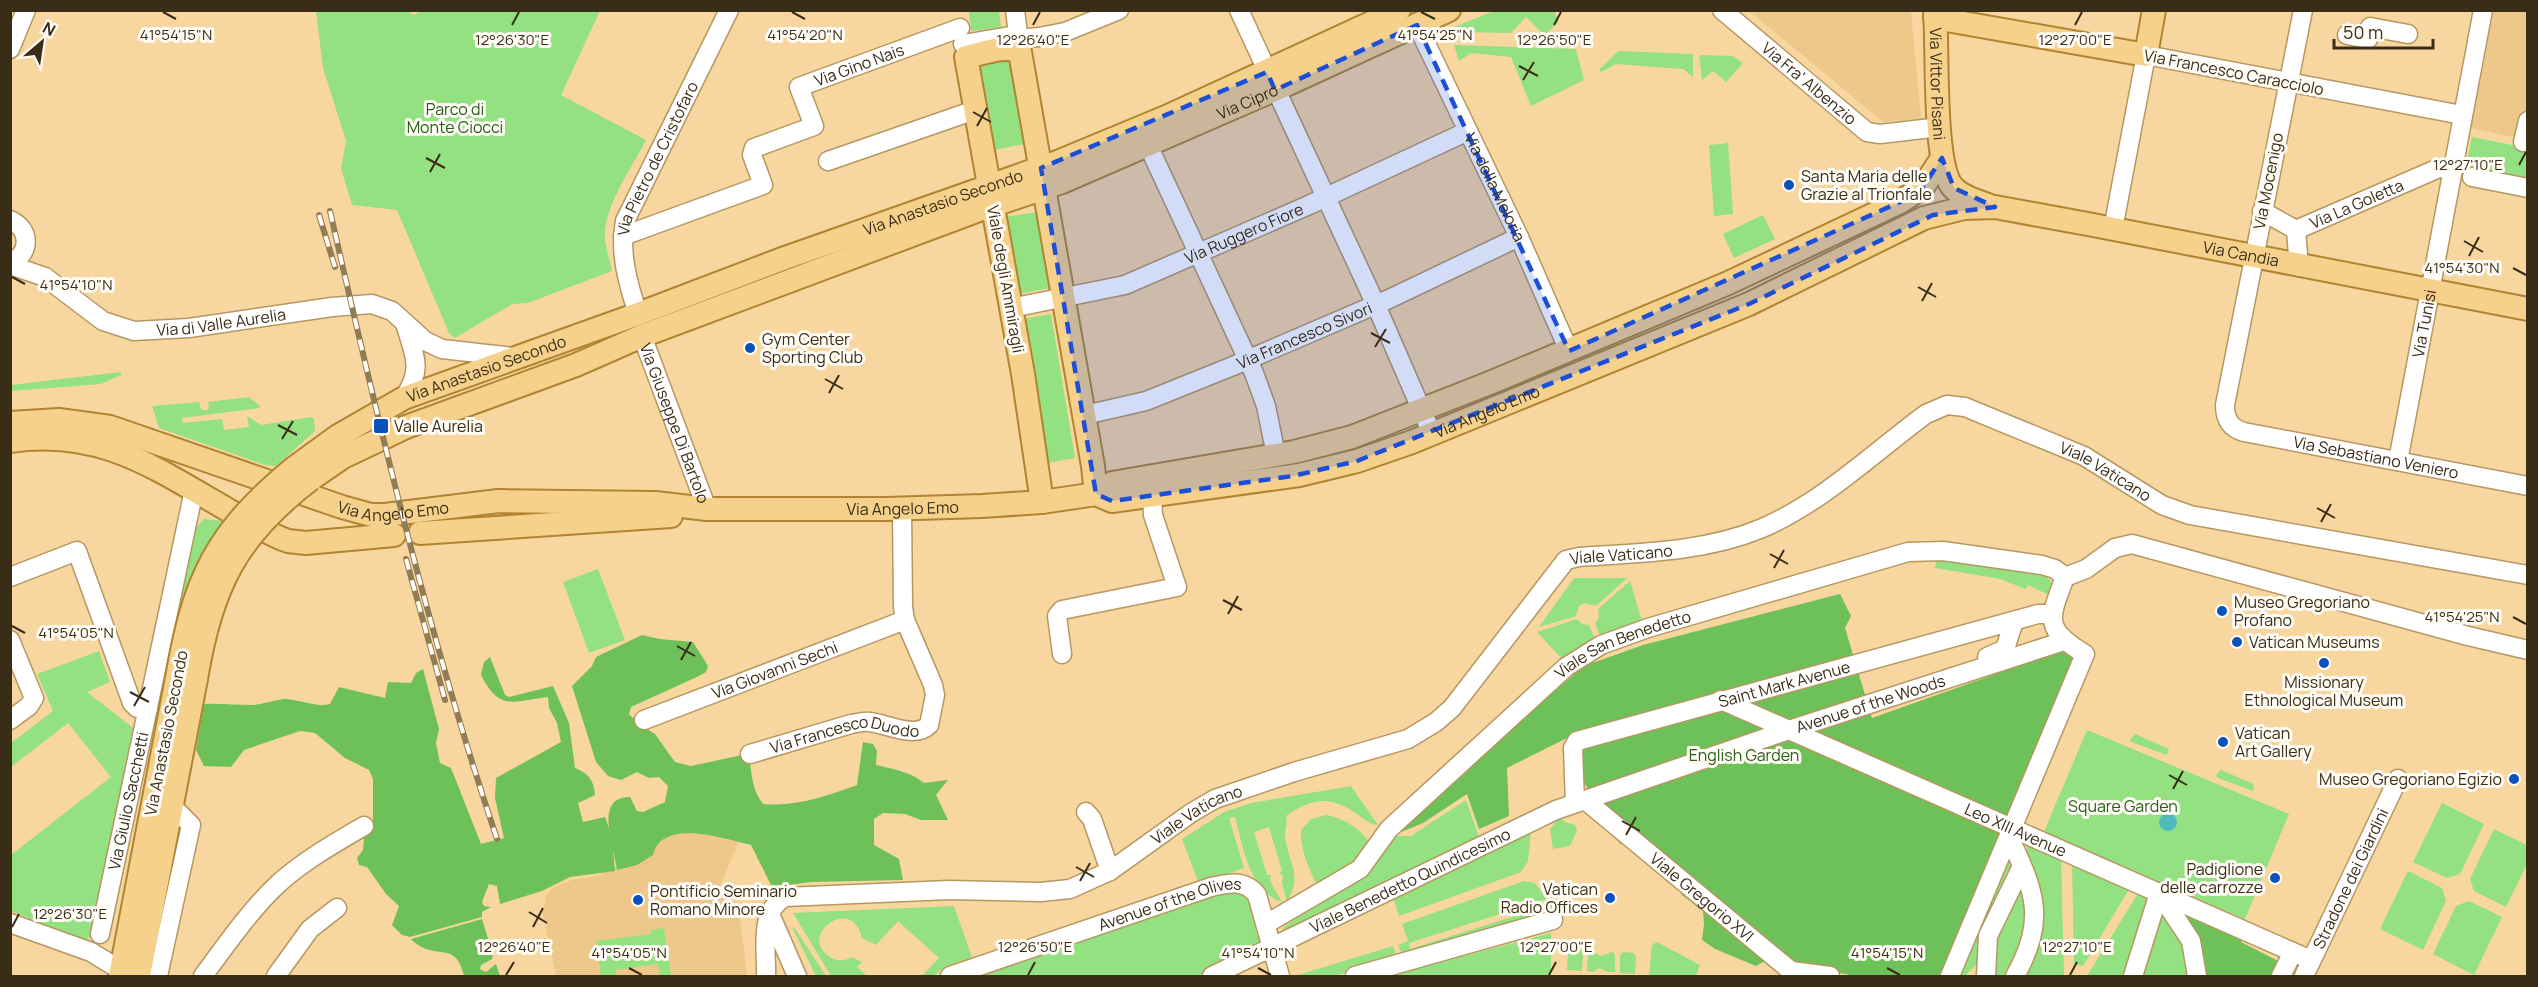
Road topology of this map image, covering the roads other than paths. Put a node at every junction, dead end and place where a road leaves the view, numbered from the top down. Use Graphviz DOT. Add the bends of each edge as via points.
graph roads {
  1 [pos="26,10"];
  2 [pos="729,10"];
  3 [pos="1015,10"];
  4 [pos="1119,10"];
  5 [pos="1239,10"];
  6 [pos="1399,10"];
  7 [pos="1449,10"];
  8 [pos="1722,10"];
  9 [pos="2154,10"];
  10 [pos="2302,10"];
  11 [pos="2483,10"];
  12 [pos="1935,14"];
  13 [pos="1417,25"];
  14 [pos="2408,34"];
  15 [pos="962,35"];
  16 [pos="2347,35"];
  17 [pos="1020,45"];
  18 [pos="10,49"];
  19 [pos="2146,55"];
  20 [pos="1271,81"];
  21 [pos="2288,82"];
  22 [pos="975,110"];
  23 [pos="2462,115"];
  24 [pos="2528,121"];
  25 [pos="1940,127"];
  26 [pos="1468,130"];
  27 [pos="2523,142"];
  28 [pos="1148,145"];
  29 [pos="1942,158"];
  30 [pos="828,161"];
  31 [pos="2451,168"];
  32 [pos="2472,177"];
  33 [pos="1043,178"];
  34 [pos="2528,188"];
  35 [pos="992,195"];
  36 [pos="1326,198"];
  37 [pos="1995,207"];
  38 [pos="1953,210"];
  39 [pos="2262,211"];
  40 [pos="12,218"];
  41 [pos="1845,228"];
  42 [pos="2113,229"];
  43 [pos="2296,230"];
  44 [pos="623,236"];
  45 [pos="1519,237"];
  46 [pos="27,239"];
  47 [pos="1859,251"];
  48 [pos="1197,254"];
  49 [pos="2253,257"];
  50 [pos="10,264"];
  51 [pos="2300,267"];
  52 [pos="45,277"];
  53 [pos="2429,291"];
  54 [pos="1064,297"];
  55 [pos="1376,305"];
  56 [pos="1011,308"];
  57 [pos="2528,309"];
  58 [pos="405,323"];
  59 [pos="640,325"];
  60 [pos="1569,351"];
  61 [pos="518,357"];
  62 [pos="1248,360"];
  63 [pos="404,398"];
  64 [pos="1422,409"];
  65 [pos="1085,415"];
  66 [pos="2228,422"];
  67 [pos="10,423"];
  68 [pos="84,431"];
  69 [pos="1432,434"];
  70 [pos="10,441"];
  71 [pos="1276,455"];
  72 [pos="2397,461"];
  73 [pos="303,473"];
  74 [pos="1164,474"];
  75 [pos="2528,486"];
  76 [pos="194,490"];
  77 [pos="1096,494"];
  78 [pos="1152,496"];
  79 [pos="1042,502"];
  80 [pos="707,509"];
  81 [pos="902,509"];
  82 [pos="2528,575"];
  83 [pos="10,576"];
  84 [pos="2065,577"];
  85 [pos="2053,614"];
  86 [pos="905,620"];
  87 [pos="2014,621"];
  88 [pos="10,640"];
  89 [pos="2064,641"];
  90 [pos="2528,650"];
  91 [pos="1062,654"];
  92 [pos="187,678"];
  93 [pos="1871,694"];
  94 [pos="1721,700"];
  95 [pos="148,708"];
  96 [pos="10,720"];
  97 [pos="644,720"];
  98 [pos="1789,730"];
  99 [pos="750,754"];
  100 [pos="2398,779"];
  101 [pos="1580,802"];
  102 [pos="1086,812"];
  103 [pos="1545,815"];
  104 [pos="364,826"];
  105 [pos="2016,834"];
  106 [pos="2020,861"];
  107 [pos="1110,871"];
  108 [pos="2159,893"];
  109 [pos="337,908"];
  110 [pos="161,912"];
  111 [pos="770,914"];
  112 [pos="1552,920"];
  113 [pos="10,923"];
  114 [pos="1266,924"];
  115 [pos="99,934"];
  116 [pos="127,943"];
  117 [pos="1273,947"];
  118 [pos="91,952"];
  119 [pos="2293,952"];
  120 [pos="2308,968"];
  121 [pos="767,974"];
  122 [pos="1791,974"];
  123 [pos="127,975"];
  124 [pos="158,976"];
  125 [pos="202,976"];
  126 [pos="276,976"];
  127 [pos="797,976"];
  128 [pos="950,976"];
  129 [pos="1212,976"];
  130 [pos="1280,976"];
  131 [pos="1355,976"];
  132 [pos="1830,976"];
  133 [pos="1950,976"];
  134 [pos="1986,976"];
  135 [pos="2014,976"];
  136 [pos="2133,976"];
  137 [pos="2197,976"];
  138 [pos="2281,976"];
  1 -- 18 [label="street"];
  2 -- 44 [label="street, Via Pietro de Cristofaro" via="632,204"];
  3 -- 17 [label="street"];
  4 -- 17 [label="street"];
  5 -- 20 [label="street"];
  6 -- 20 [label="main road, Via Cipro"];
  7 -- 13 [label="main road, Via Cipro"];
  8 -- 25 [label="street, Via Fra' Albenzio" via="1867,132"];
  9 -- 19 [label="main road"];
  10 -- 21 [label="street, Via Mocenigo"];
  11 -- 23 [label="street, Via Tunisi"];
  12 -- 19 [label="main road, Via Francesco Caracciolo"];
  12 -- 25 [label="main road, Via Vittor Pisani"];
  13 -- 20 [label="main road, Via Cipro"];
  13 -- 26 [label="street, Via della Meloria"];
  14 -- 16 [label="street" via="2370,27 2368,39"];
  15 -- 17 [label="main road" via="1003,49"];
  15 -- 22 [label="main road, Viale degli Ammiragli"];
  15 -- 44 [label="street, Via Gino Nais" via="799,87 814,126 754,148 752,155 763,185"];
  17 -- 33 [label="main road"];
  19 -- 21 [label="street, Via Francesco Caracciolo"];
  19 -- 42 [label="street"];
  20 -- 28 [label="main road, Via Cipro"];
  20 -- 33 [label="main road, Via Cipro" via="1166,117"];
  20 -- 36 [label="street"];
  21 -- 23 [label="street, Via Francesco Caracciolo"];
  21 -- 39 [label="street, Via Mocenigo"];
  22 -- 30 [label="street"];
  22 -- 35 [label="main road, Viale degli Ammiragli"];
  23 -- 31 [label="street, Via Tunisi"];
  24 -- 27 [label="street"];
  25 -- 29 [label="main road, Via Vittor Pisani"];
  26 -- 36 [label="street, Via Ruggero Fiore"];
  26 -- 45 [label="street, Via della Meloria"];
  28 -- 33 [label="main road, Via Cipro"];
  28 -- 48 [label="street"];
  29 -- 37 [label="main road, Via Vittor Pisani" via="1954,188"];
  29 -- 41 [label="main road, Via Angelo Emo" via="1929,180 1913,195"];
  31 -- 43 [label="street, Via La Goletta" via="2439,168"];
  31 -- 53 [label="street, Via Tunisi"];
  32 -- 34 [label="street"];
  33 -- 35 [label="main road, Via Anastasio Secondo"];
  33 -- 54 [label="main road"];
  35 -- 56 [label="main road, Viale degli Ammiragli"];
  35 -- 59 [label="main road, Via Anastasio Secondo"];
  36 -- 48 [label="street, Via Ruggero Fiore"];
  36 -- 55 [label="street"];
  37 -- 38 [label="main road, Via Candia"];
  37 -- 42 [label="main road, Via Candia"];
  38 -- 47 [label="main road, Via Angelo Emo" via="1924,219"];
  39 -- 43 [label="street, Via La Goletta"];
  39 -- 49 [label="street, Via Mocenigo"];
  40 -- 46 [label="street, Via di Valle Aurelia"];
  41 -- 47 [label="street" via="1859,237"];
  41 -- 60 [label="main road, Via Angelo Emo"];
  42 -- 49 [label="main road, Via Candia"];
  43 -- 51 [label="street, Via La Goletta"];
  44 -- 59 [label="street, Via Pietro de Cristofaro" via="626,272"];
  45 -- 55 [label="street, Via Francesco Sivori"];
  45 -- 60 [label="street, Via della Meloria"];
  46 -- 50 [label="street, Via di Valle Aurelia" via="20,258"];
  46 -- 52 [label="street, Via di Valle Aurelia"];
  47 -- 69 [label="main road, Via Angelo Emo" via="1749,304"];
  48 -- 54 [label="street, Via Ruggero Fiore" via="1125,285"];
  48 -- 62 [label="street"];
  49 -- 51 [label="main road, Via Candia"];
  49 -- 66 [label="street, Via Mocenigo" via="2225,405"];
  50 -- 52 [label="street, Via di Valle Aurelia"];
  51 -- 53 [label="main road, Via Candia"];
  52 -- 58 [label="street, Via di Valle Aurelia" via="98,318 134,331 189,328 372,304 388,309"];
  53 -- 57 [label="main road, Via Candia"];
  53 -- 72 [label="street, Via Tunisi"];
  54 -- 56 [label="street, Via Ruggero Fiore"];
  54 -- 65 [label="main road"];
  55 -- 62 [label="street, Via Francesco Sivori"];
  55 -- 64 [label="street"];
  56 -- 79 [label="main road, Viale degli Ammiragli"];
  58 -- 61 [label="street, Via di Valle Aurelia" via="425,341 442,349"];
  58 -- 63 [label="street" via="417,372"];
  59 -- 61 [label="main road, Via Anastasio Secondo"];
  59 -- 73 [label="main road, Via Anastasio Secondo" via="576,365 406,428"];
  59 -- 80 [label="street, Via Giuseppe Di Bartolo"];
  60 -- 64 [label="main road, Via Angelo Emo"];
  61 -- 63 [label="main road, Via Anastasio Secondo"];
  62 -- 65 [label="street, Via Francesco Sivori" via="1146,401"];
  62 -- 71 [label="street" via="1266,406"];
  63 -- 73 [label="main road, Via Anastasio Secondo" via="345,432"];
  64 -- 69 [label="street"];
  64 -- 71 [label="main road, Via Angelo Emo" via="1352,437"];
  65 -- 77 [label="main road"];
  66 -- 72 [label="street, Via Sebastiano Veniero" via="2244,432"];
  67 -- 68 [label="main road" via="51,420"];
  68 -- 70 [label="main road"];
  68 -- 76 [label="main road, Via Angelo Emo"];
  68 -- 80 [label="main road, Via Angelo Emo" via="127,431 371,515 498,501 655,503"];
  69 -- 78 [label="main road, Via Angelo Emo" via="1329,468"];
  71 -- 74 [label="main road, Via Angelo Emo"];
  72 -- 75 [label="street, Via Sebastiano Veniero"];
  73 -- 92 [label="main road, Via Anastasio Secondo, bridge" via="226,573"];
  74 -- 77 [label="main road, Via Angelo Emo" via="1112,483"];
  74 -- 78 [label="street"];
  76 -- 80 [label="main road, Via Angelo Emo" via="288,541 306,543 670,516"];
  76 -- 95 [label="street, Via Giulio Sacchetti"];
  77 -- 78 [label="main road, Via Angelo Emo" via="1112,501"];
  77 -- 79 [label="main road, Via Angelo Emo"];
  78 -- 91 [label="street" via="1154,516 1177,587 1062,610 1057,616"];
  79 -- 81 [label="main road, Via Angelo Emo"];
  80 -- 81 [label="main road, Via Angelo Emo"];
  81 -- 86 [label="street, Via Francesco Duodo"];
  82 -- 107 [label="street, Viale Vaticano" via="2190,516 2162,505 2097,463 2062,446 1965,407 1945,405 1926,414 1805,504 1760,529 1701,546 1566,560 1452,708 1426,729 1391,745 1221,796"];
  83 -- 95 [label="street" via="77,551 132,703 137,708"];
  84 -- 85 [label="street"];
  84 -- 90 [label="street" via="2086,569 2115,548 2132,544"];
  84 -- 114 [label="street, Viale San Benedetto" via="2042,564 1943,551 1908,552 1601,645 1566,667 1389,829 1360,869"];
  85 -- 87 [label="street, Saint Mark Avenue"];
  85 -- 89 [label="street" via="2052,621"];
  86 -- 97 [label="street, Via Giovanni Sechi"];
  86 -- 99 [label="street, Via Francesco Duodo" via="933,685 933,714 927,728 915,732 868,722 851,724"];
  87 -- 93 [label="street" via="2009,642 2001,652"];
  87 -- 94 [label="street, Saint Mark Avenue"];
  88 -- 96 [label="street" via="33,692 33,702"];
  89 -- 98 [label="street, Avenue of the Woods"];
  89 -- 105 [label="street" via="2085,654"];
  92 -- 110 [label="main road, Via Anastasio Secondo"];
  92 -- 116 [label="main road, Via Anastasio Secondo"];
  94 -- 98 [label="street, Leo XIII Avenue"];
  94 -- 101 [label="street, Saint Mark Avenue" via="1577,741 1573,748"];
  95 -- 115 [label="street, Via Giulio Sacchetti"];
  98 -- 101 [label="street, Avenue of the Woods"];
  98 -- 105 [label="street, Leo XIII Avenue"];
  100 -- 120 [label="street, Stradone dei Giardini"];
  101 -- 103 [label="street, Avenue of the Woods"];
  101 -- 122 [label="street, Viale Gregorio XVI"];
  102 -- 107 [label="street"];
  103 -- 117 [label="street, Viale Benedetto Quindicesimo"];
  104 -- 125 [label="street" via="315,855 279,883"];
  105 -- 106 [label="street"];
  105 -- 108 [label="street, Leo XIII Avenue"];
  105 -- 133 [label="street"];
  106 -- 134 [label="street" via="1988,936"];
  106 -- 135 [label="street" via="2028,880 2035,924 2030,948"];
  107 -- 111 [label="street, Viale Vaticano" via="1078,886 1051,892 950,890 792,896 779,900"];
  108 -- 119 [label="street, Leo XIII Avenue"];
  108 -- 136 [label="street"];
  108 -- 137 [label="street" via="2191,941"];
  109 -- 126 [label="street" via="310,929"];
  110 -- 123 [label="main road, Via Anastasio Secondo"];
  110 -- 124 [label="street"];
  111 -- 121 [label="street" via="766,929"];
  111 -- 127 [label="street"];
  112 -- 131 [label="street"];
  113 -- 118 [label="street"];
  114 -- 117 [label="street"];
  114 -- 128 [label="street, Avenue of the Olives" via="1254,891 1230,883"];
  116 -- 118 [label="street"];
  116 -- 123 [label="main road, Via Anastasio Secondo"];
  117 -- 129 [label="street, Viale Benedetto Quindicesimo"];
  117 -- 130 [label="street"];
  118 -- 123 [label="street"];
  119 -- 120 [label="street, Leo XIII Avenue"];
  119 -- 138 [label="street"];
  122 -- 132 [label="street"];
}
